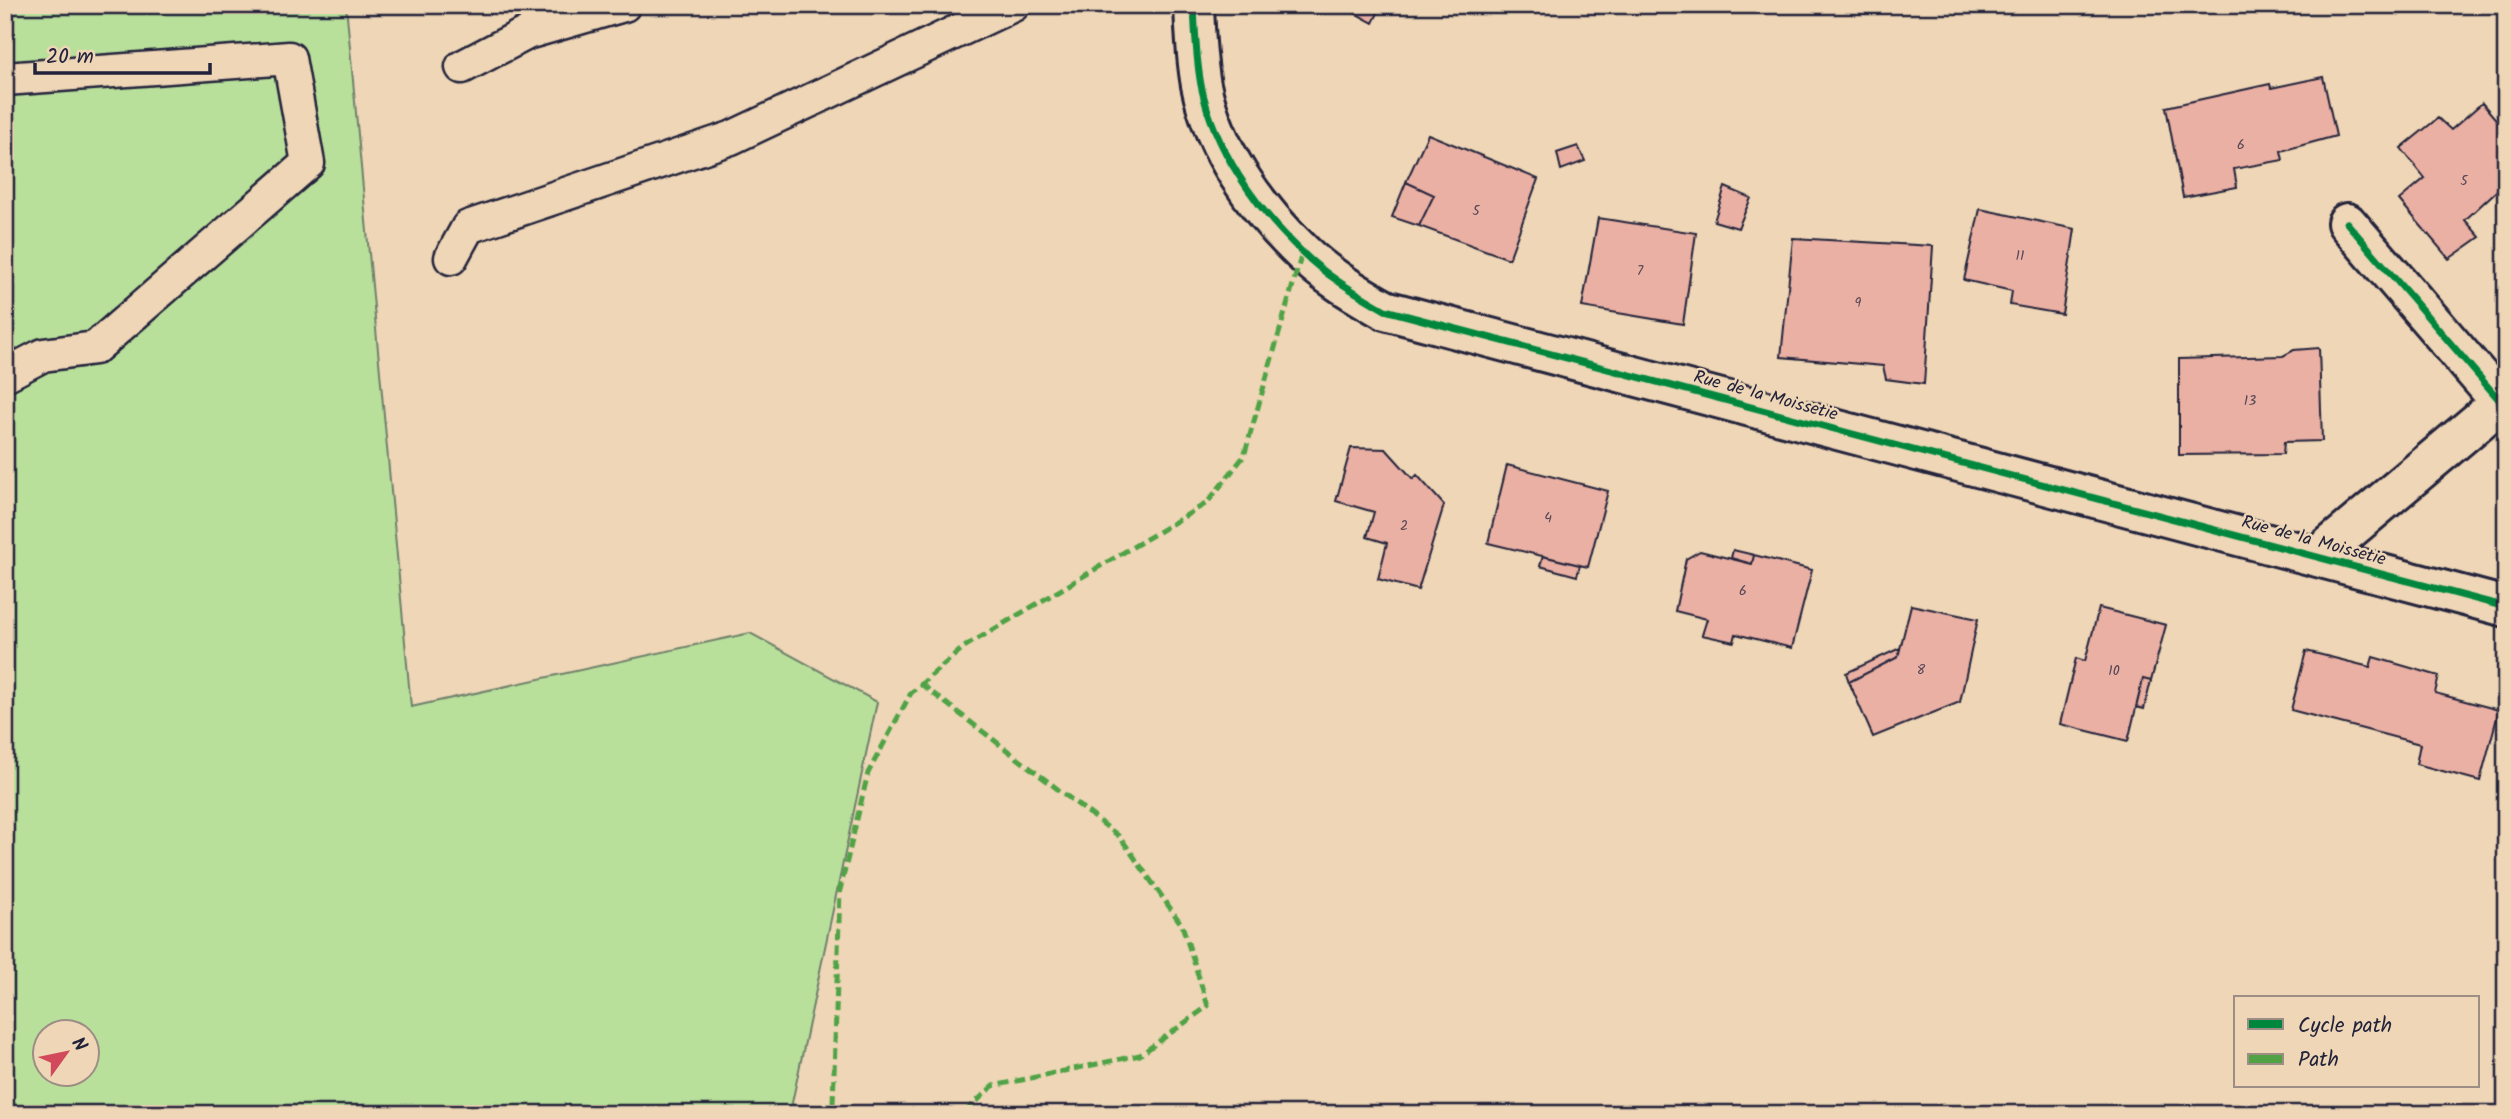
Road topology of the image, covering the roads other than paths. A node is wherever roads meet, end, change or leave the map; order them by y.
1 (624, 5) edge
2 (1013, 5) edge
3 (1194, 5) edge
4 (462, 66) dead end
5 (5, 79) edge
6 (2347, 223) dead end
7 (451, 258) dead end
8 (5, 375) edge
9 (2504, 400) edge
10 (2317, 558) junction
11 (2506, 607) edge

1 - 4 lane
2 - 7 lane
3 - 10 street, Rue de la Moissetie
5 - 8 lane
6 - 9 street
9 - 10 street
10 - 11 street, Rue de la Moissetie

